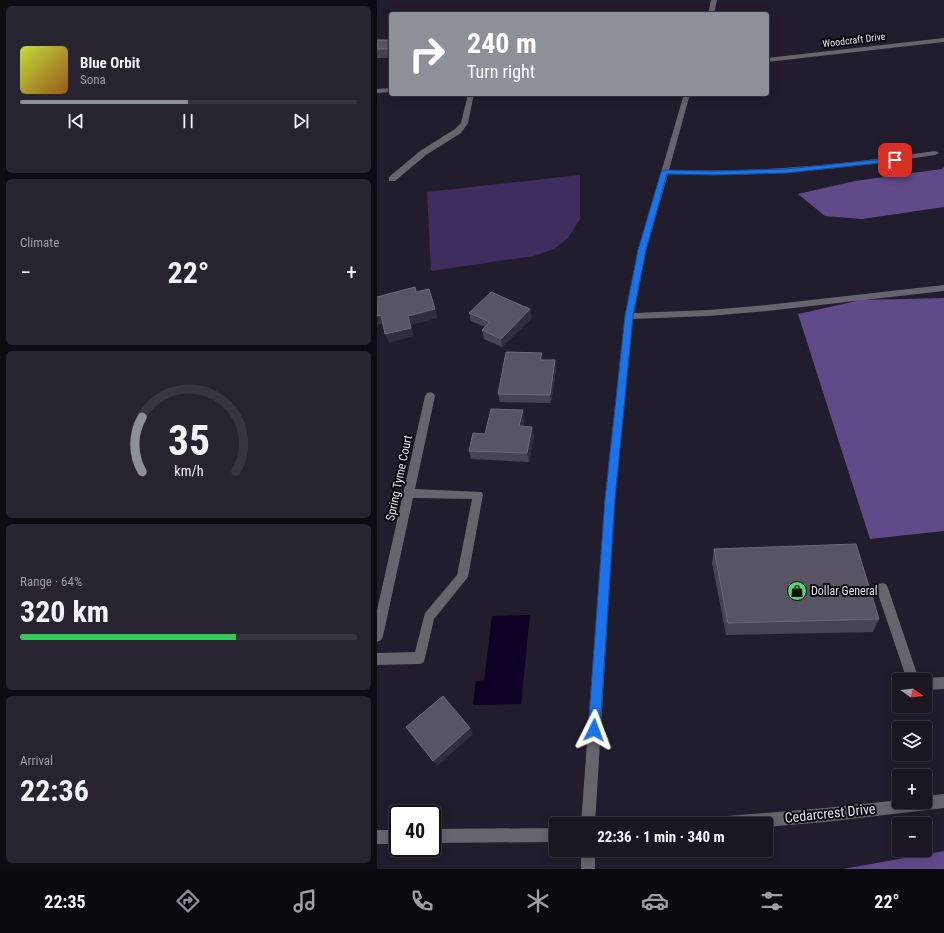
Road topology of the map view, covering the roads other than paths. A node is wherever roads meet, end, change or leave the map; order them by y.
1 (714, 0) edge
2 (711, 12) edge
3 (944, 40) edge
4 (769, 60) edge
5 (389, 90) edge
6 (377, 91) edge
7 (471, 96) edge
8 (686, 96) edge
9 (935, 153) dead end
10 (664, 172) junction
11 (392, 179) dead end
12 (944, 288) edge
13 (629, 316) junction
14 (430, 396) dead end
15 (409, 494) junction
16 (881, 588) dead end
17 (377, 636) edge
18 (377, 659) edge
19 (911, 673) edge
20 (944, 683) edge
21 (932, 684) edge
22 (944, 801) edge
23 (589, 817) edge
24 (773, 819) edge
25 (549, 835) edge
26 (389, 836) edge
27 (441, 836) edge
28 (377, 837) edge
29 (588, 857) edge
30 (588, 869) edge

1 - 2 street
3 - 4 street, Woodcraft Drive
5 - 6 street
7 - 11 street
8 - 10 street
9 - 10 street
10 - 13 street
12 - 13 street
13 - 23 street
14 - 15 street, Spring Tyme Court
15 - 17 street, Spring Tyme Court
15 - 18 street
16 - 19 street
20 - 21 street
22 - 24 street, Cedarcrest Drive
25 - 27 street
26 - 28 street
29 - 30 street

